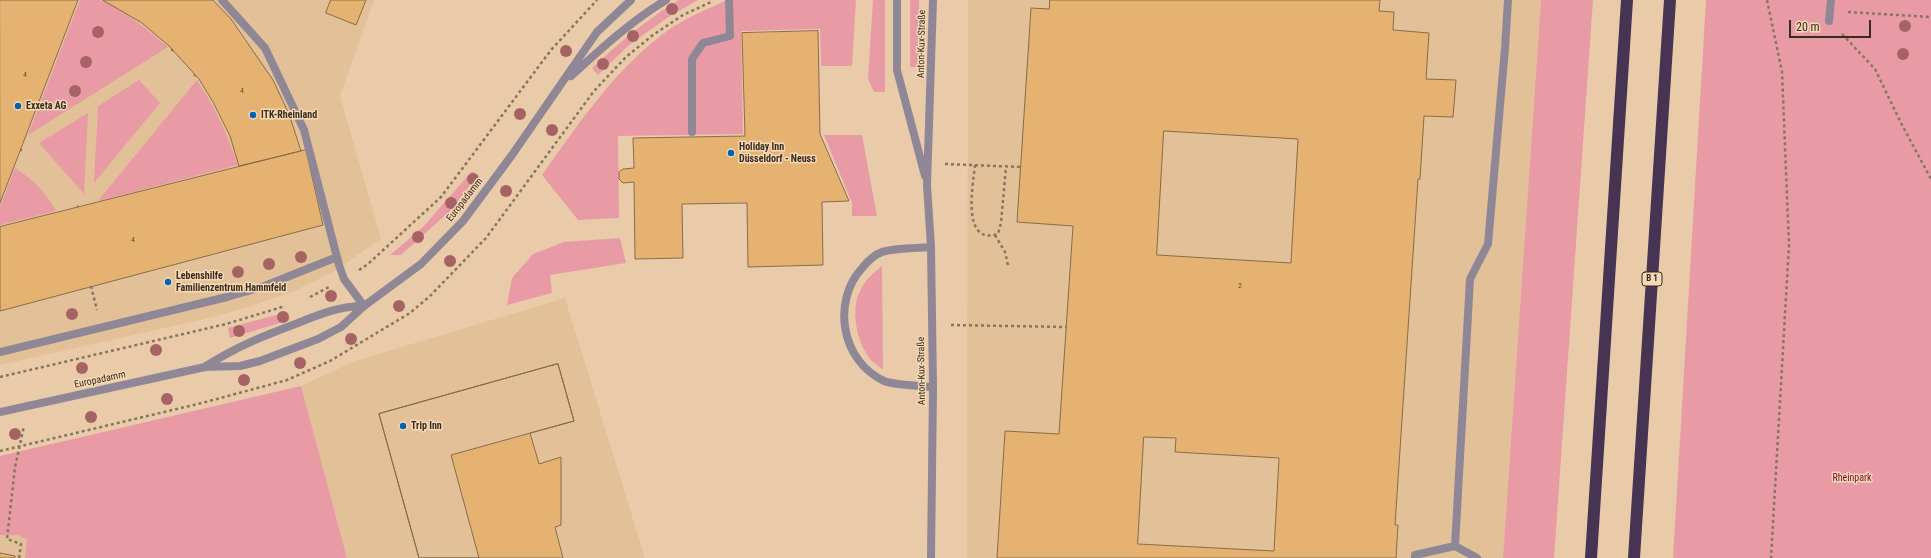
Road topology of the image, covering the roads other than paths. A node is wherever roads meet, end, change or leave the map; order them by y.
1 (222, 0) edge
2 (631, 0) edge
3 (666, 0) edge
4 (729, 0) edge
5 (896, 0) edge
6 (933, 0) edge
7 (1508, 0) edge
8 (1627, 0) edge
9 (1670, 0) edge
10 (1831, 0) edge
11 (1829, 21) road end
12 (560, 86) junction
13 (692, 132) dead end
14 (927, 185) junction
15 (930, 247) junction
16 (337, 257) junction
17 (364, 306) junction
18 (0, 352) edge
19 (205, 367) junction
20 (933, 387) junction
21 (0, 412) edge
22 (1456, 546) junction
23 (931, 558) edge
24 (1415, 558) edge
25 (1477, 558) edge
26 (1591, 558) edge
27 (1634, 558) edge

1 - 16 street
2 - 12 street, Europadamm
3 - 12 street, Europadamm
4 - 13 street
5 - 14 street, Anton-Kux-Straße
6 - 14 street, Anton-Kux-Straße
7 - 22 street
8 - 26 highway
9 - 27 highway, B 1
10 - 11 street
12 - 17 street, Europadamm
14 - 15 street, Anton-Kux-Straße
15 - 20 street, Anton-Kux-Straße
15 - 20 street
16 - 17 street
16 - 18 street
17 - 19 street, Europadamm
17 - 19 street, Europadamm
19 - 21 street, Europadamm
20 - 23 street, Anton-Kux-Straße
22 - 24 street
22 - 25 street

